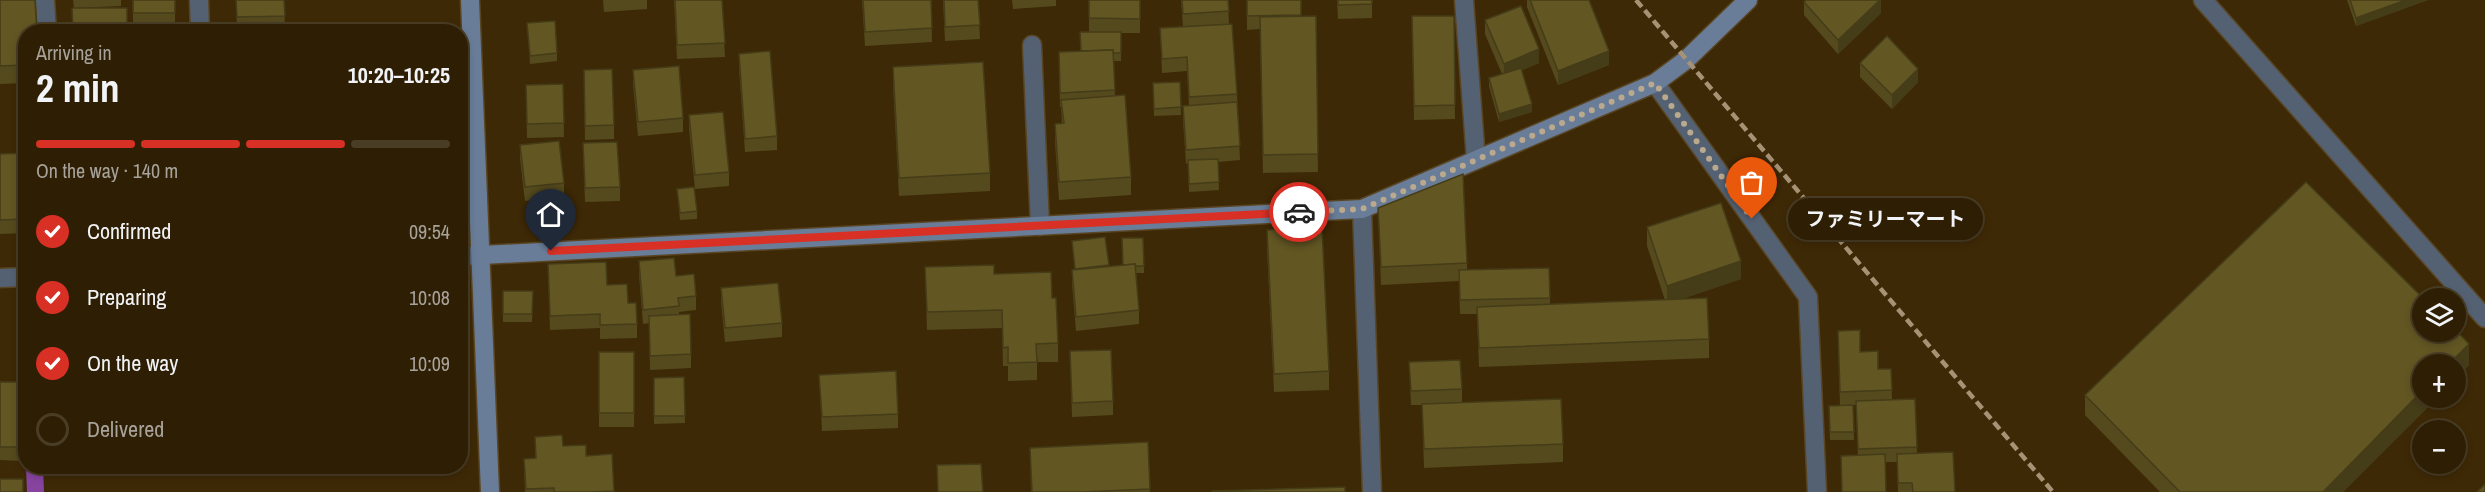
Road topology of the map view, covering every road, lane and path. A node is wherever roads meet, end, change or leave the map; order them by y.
1 (45, 0) edge
2 (199, 0) edge
3 (470, 0) edge
4 (1464, 0) edge
5 (1748, 0) edge
6 (2203, 0) edge
7 (46, 24) edge
8 (200, 24) edge
9 (1032, 45) dead end
10 (1655, 83) junction
11 (1476, 160) junction
12 (1362, 209) junction
13 (1040, 226) junction
14 (482, 255) junction
15 (468, 256) edge
16 (18, 277) edge
17 (0, 278) edge
18 (2485, 318) edge
19 (490, 492) edge
20 (1372, 492) edge
21 (1816, 492) edge

1 - 7 street
2 - 8 street
3 - 14 street
4 - 11 street
5 - 10 street
6 - 18 street
9 - 13 street
10 - 11 street
10 - 21 street
11 - 12 street
12 - 13 street
12 - 20 street
13 - 14 street
14 - 15 street
14 - 19 street
16 - 17 street

